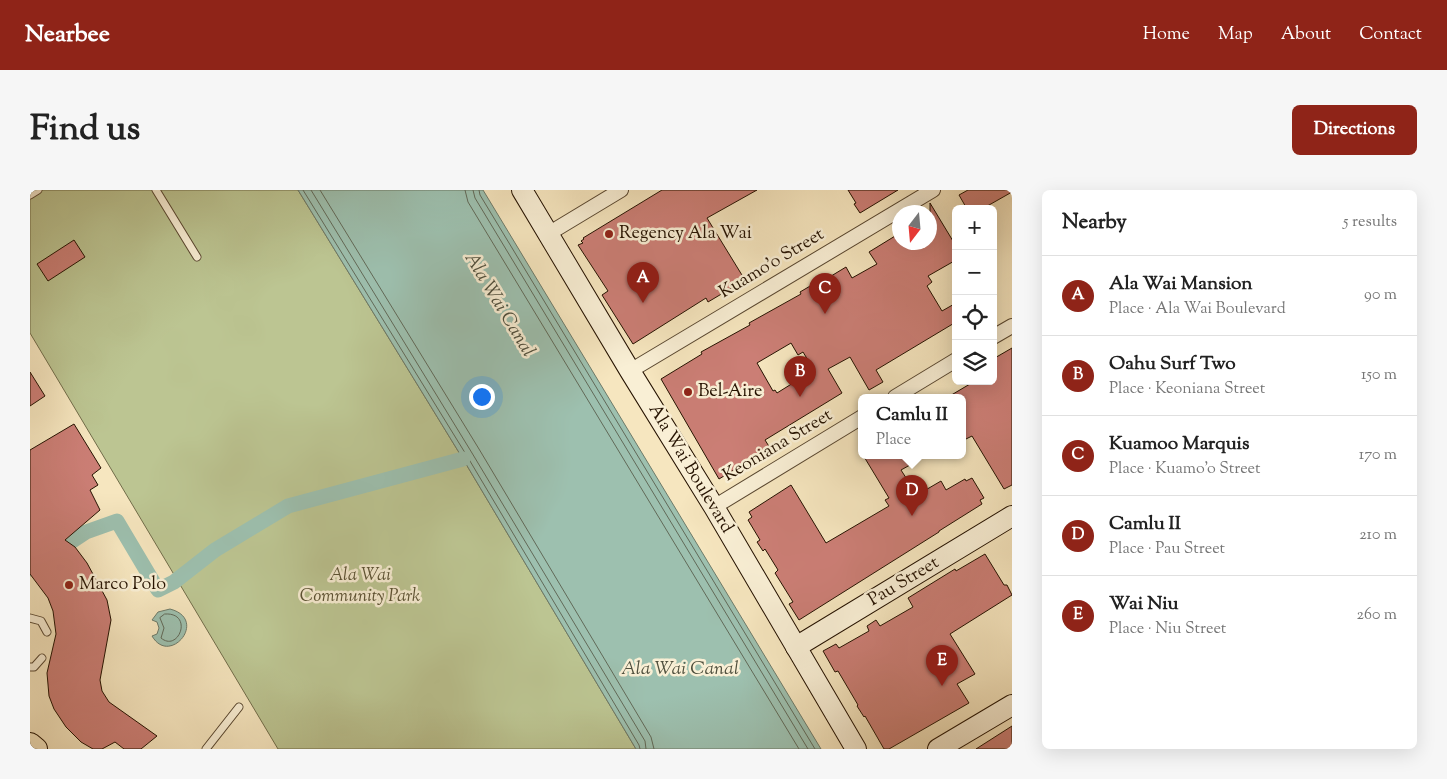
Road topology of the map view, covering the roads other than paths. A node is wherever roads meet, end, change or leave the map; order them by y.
1 (38, 190) edge
2 (156, 190) edge
3 (522, 190) edge
4 (622, 190) edge
5 (933, 190) edge
6 (30, 195) edge
7 (548, 234) junction
8 (197, 257) dead end
9 (1012, 326) edge
10 (997, 335) edge
11 (952, 362) edge
12 (630, 371) junction
13 (900, 394) edge
14 (858, 419) edge
15 (714, 507) junction
16 (1012, 516) edge
17 (30, 618) edge
18 (47, 632) dead end
19 (796, 647) junction
20 (42, 658) dead end
21 (30, 667) edge
22 (1012, 705) edge
23 (238, 707) dead end
24 (30, 744) edge
25 (36, 749) edge
26 (206, 749) edge
27 (856, 749) edge
28 (938, 749) edge

1 - 6 lane
2 - 8 lane
3 - 7 main road, Ala Wai Boulevard
4 - 7 street
5 - 12 street, Kuamo'o Street
7 - 12 main road, Ala Wai Boulevard
9 - 10 street
11 - 13 street
12 - 15 main road, Ala Wai Boulevard
14 - 15 street, Keoniana Street
15 - 19 main road, Ala Wai Boulevard
16 - 19 main road, Pau Street
17 - 18 lane
19 - 27 main road, Ala Wai Boulevard
20 - 21 lane
22 - 28 main road
23 - 26 lane
24 - 25 main road

